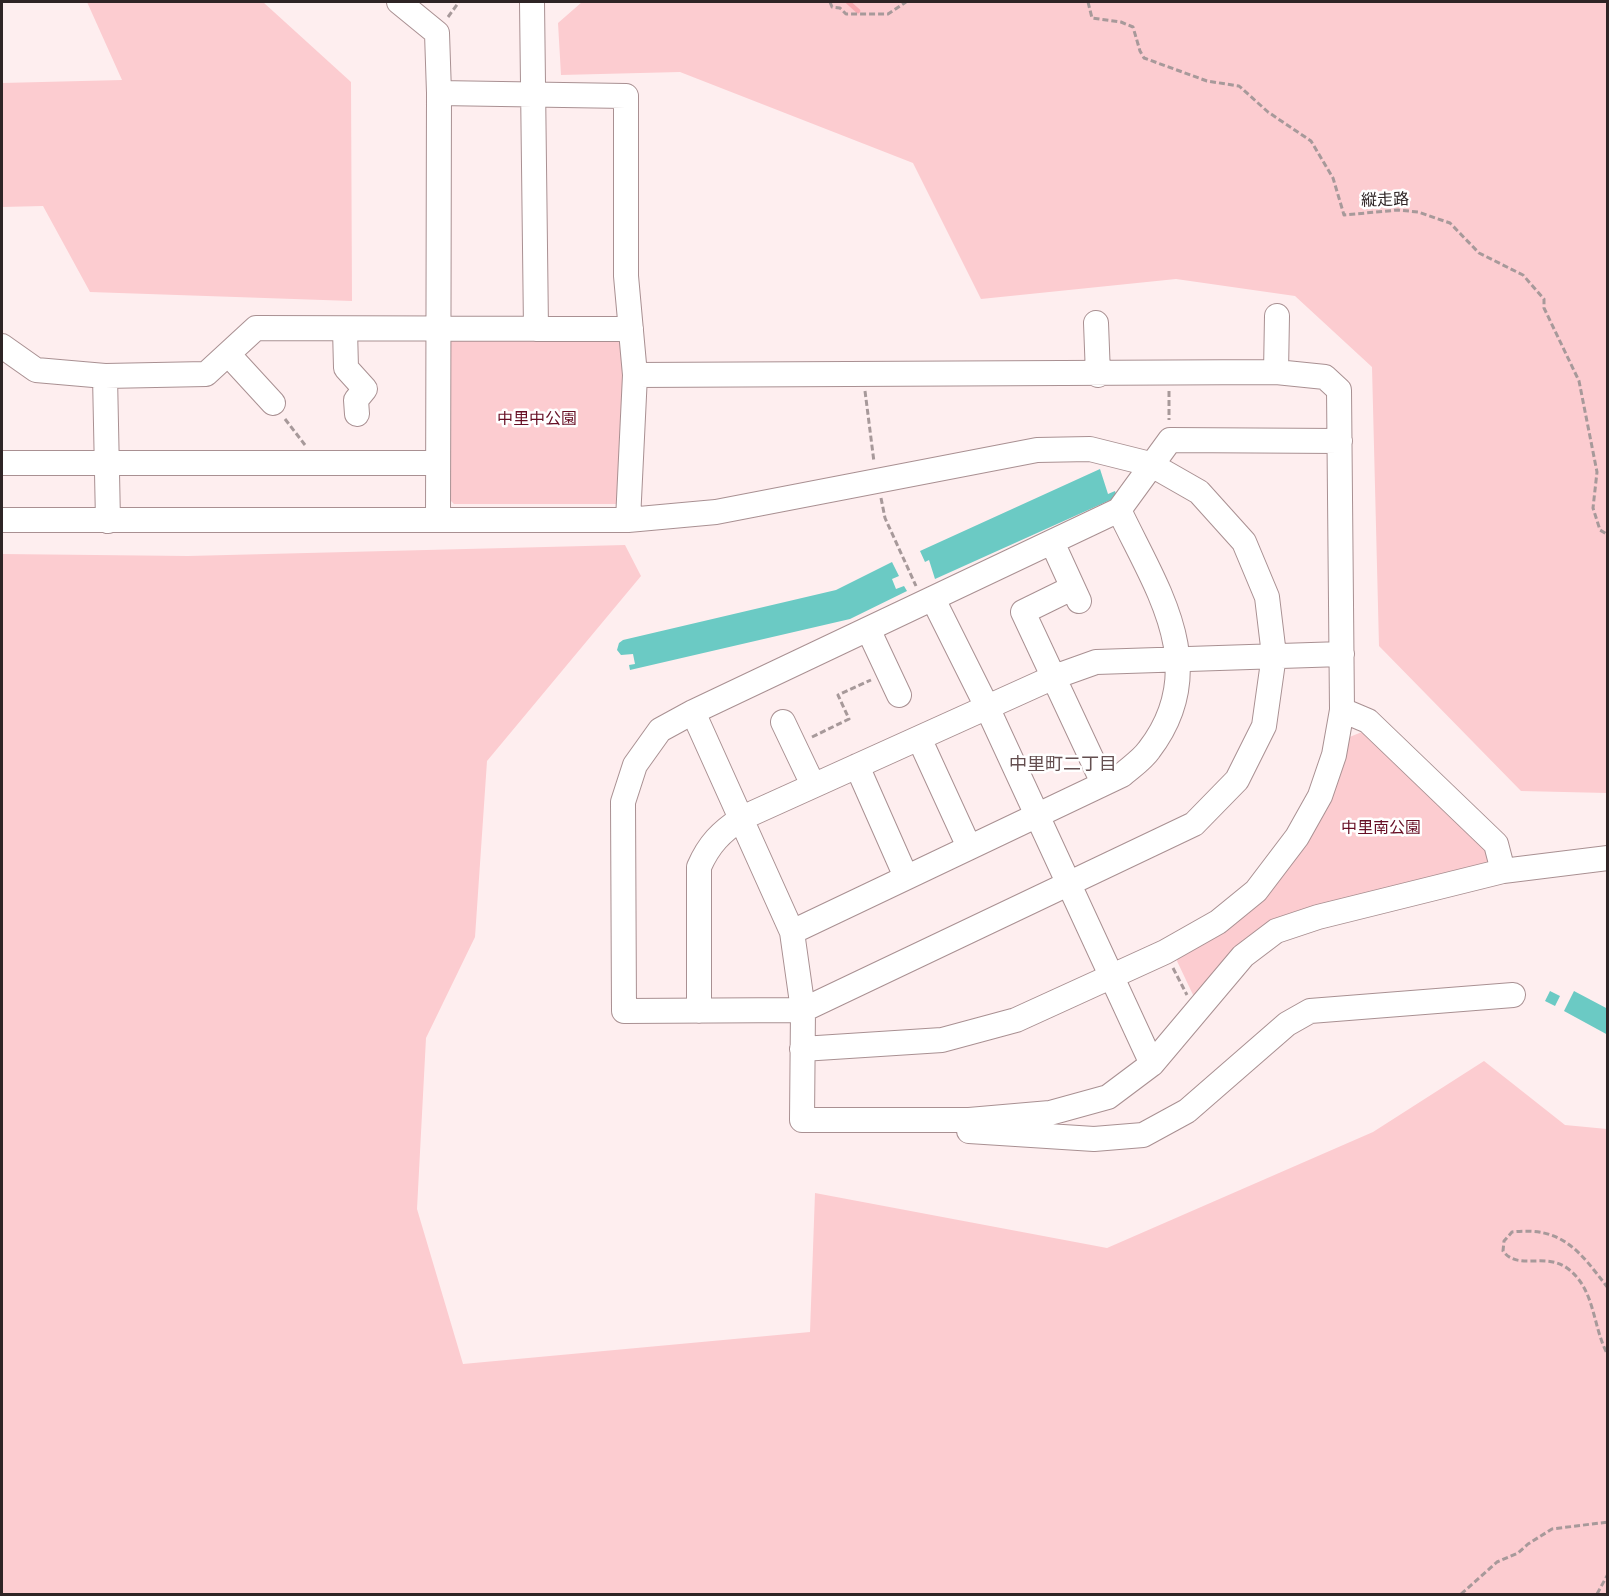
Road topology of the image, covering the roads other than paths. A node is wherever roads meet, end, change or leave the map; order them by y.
1 (399, 2) edge
2 (532, 2) edge
3 (439, 93) junction
4 (533, 94) junction
5 (1277, 316) dead end
6 (1096, 323) dead end
7 (345, 329) junction
8 (439, 329) junction
9 (536, 329) junction
10 (631, 329) junction
11 (2, 346) edge
12 (228, 354) junction
13 (1276, 372) junction
14 (635, 375) junction
15 (1098, 375) junction
16 (105, 376) junction
17 (273, 403) road end
18 (357, 414) dead end
19 (1340, 441) junction
20 (107, 462) junction
21 (2, 463) edge
22 (438, 463) junction
23 (1150, 464) junction
24 (1119, 510) junction
25 (438, 519) junction
26 (2, 520) edge
27 (628, 520) junction
28 (108, 521) junction
29 (1052, 542) junction
30 (933, 599) junction
31 (868, 629) junction
32 (1342, 654) junction
33 (1274, 655) junction
34 (1180, 659) junction
35 (1054, 677) junction
36 (899, 695) dead end
37 (987, 707) junction
38 (1342, 710) junction
39 (693, 712) junction
40 (783, 722) dead end
41 (919, 738) junction
42 (857, 766) junction
43 (1103, 783) junction
44 (813, 786) junction
45 (1037, 815) junction
46 (742, 818) junction
47 (969, 847) junction
48 (1608, 858) edge
49 (1503, 871) junction
50 (906, 877) junction
51 (1070, 884) junction
52 (792, 932) junction
53 (1112, 977) junction
54 (1513, 995) dead end
55 (803, 1010) junction
56 (699, 1011) junction
57 (802, 1048) junction
58 (1152, 1064) junction
59 (969, 1120) junction

1 - 3 street
2 - 4 street
3 - 4 street
3 - 8 street
4 - 9 street
4 - 10 street
5 - 13 street
6 - 15 street
7 - 8 street
7 - 12 street
7 - 18 street
8 - 9 street
8 - 22 street
9 - 10 street
10 - 14 street
11 - 16 street
12 - 16 street
12 - 17 street
13 - 15 street
13 - 19 street
14 - 15 street
14 - 27 street
16 - 20 street
19 - 23 street
19 - 32 street
20 - 21 street
20 - 22 street
20 - 28 street
22 - 25 street
23 - 24 street
23 - 27 street
23 - 33 street
24 - 29 street
24 - 34 street
25 - 27 street
25 - 28 street
26 - 28 street
29 - 30 street
29 - 35 street
30 - 31 street
30 - 37 street
31 - 36 street
31 - 39 street
32 - 33 street
32 - 38 street
33 - 34 street
33 - 51 street
34 - 35 street
34 - 43 street
35 - 37 street
35 - 43 street
37 - 41 street
37 - 45 street
38 - 49 street
38 - 53 street
39 - 46 street
39 - 56 street
40 - 44 street
41 - 42 street
41 - 47 street
42 - 44 street
42 - 50 street
43 - 45 street
44 - 46 street
45 - 47 street
45 - 51 street
46 - 52 street
46 - 56 street
47 - 50 street
48 - 49 street
49 - 58 street
50 - 52 street
51 - 53 street
51 - 55 street
52 - 55 street
53 - 57 street
53 - 58 street
54 - 59 street
55 - 56 street
55 - 57 street
57 - 59 street
58 - 59 street

